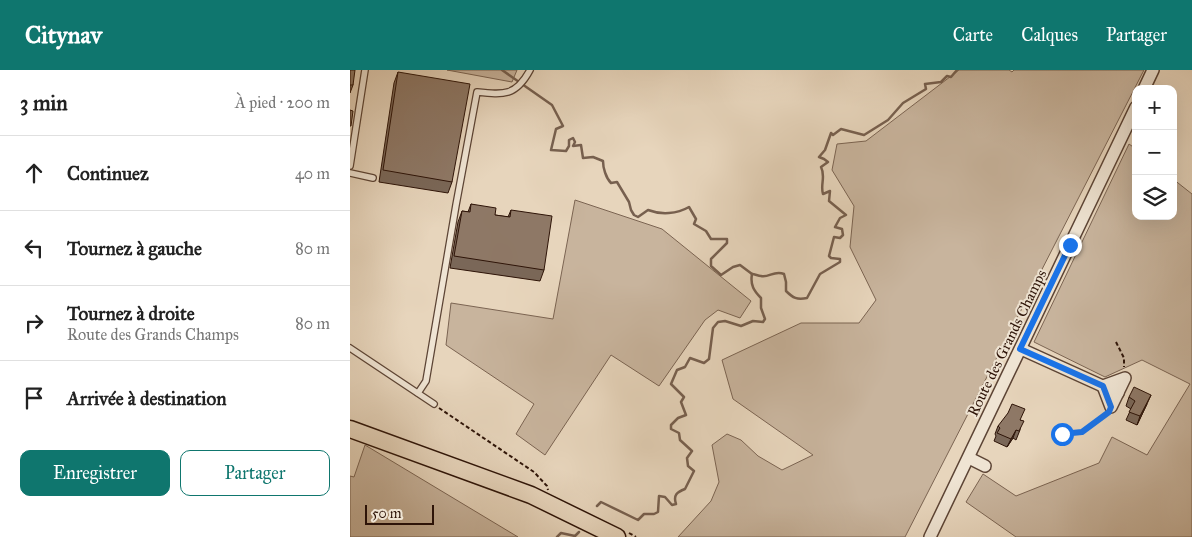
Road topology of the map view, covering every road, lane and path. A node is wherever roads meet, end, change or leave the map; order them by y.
1 (365, 70) edge
2 (530, 70) edge
3 (1153, 70) edge
4 (1146, 85) edge
5 (1132, 115) edge
6 (350, 166) edge
7 (350, 173) edge
8 (373, 178) dead end
9 (1116, 342) dead end
10 (350, 348) edge
11 (1020, 349) junction
12 (1125, 378) junction
13 (1103, 386) junction
14 (418, 393) junction
15 (1118, 393) junction
16 (434, 404) joint
17 (1111, 407) junction
18 (353, 430) edge
19 (1062, 434) dead end
20 (968, 458) junction
21 (985, 466) dead end
22 (550, 494) dead end
23 (617, 537) edge
24 (930, 537) edge

1 - 6 lane
2 - 14 lane
3 - 4 street
5 - 11 street, Route des Grands Champs
7 - 8 lane
9 - 12 path
10 - 14 lane
11 - 13 street
11 - 20 street, Route des Grands Champs
12 - 13 street
12 - 15 street
13 - 15 street
13 - 17 street
14 - 16 lane
15 - 17 street
16 - 22 path
17 - 19 path
18 - 23 main road
20 - 21 street
20 - 24 street, Route des Grands Champs

